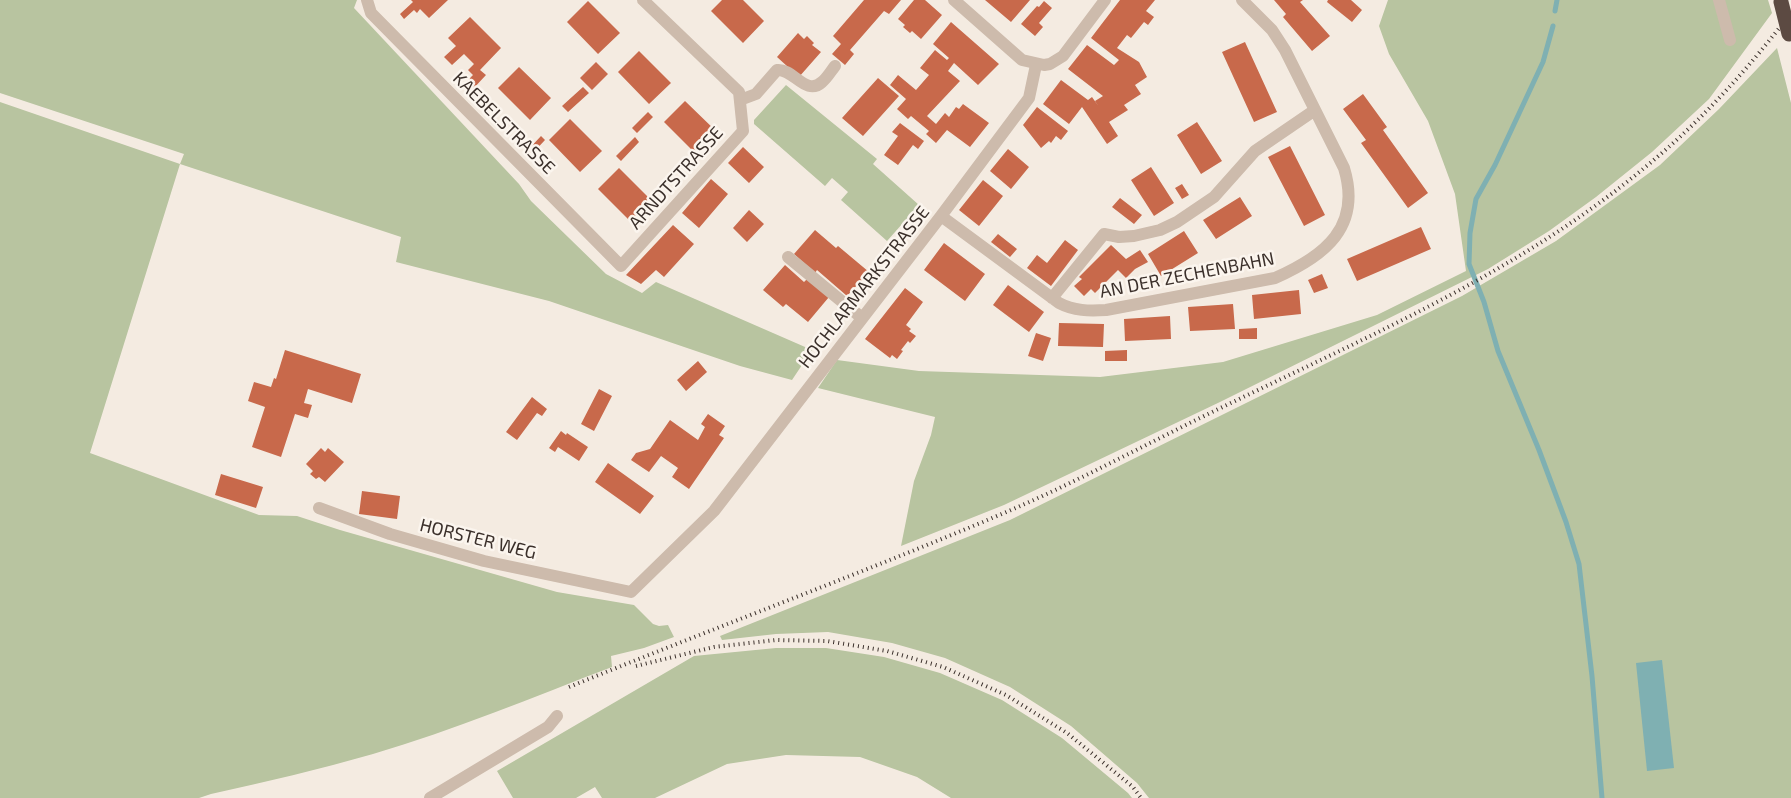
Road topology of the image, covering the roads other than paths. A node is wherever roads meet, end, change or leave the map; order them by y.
1 (643, 0) edge
2 (954, 0) edge
3 (1105, 0) edge
4 (1242, 0) edge
5 (1719, 0) edge
6 (366, 1) edge
7 (1781, 2) dead end
8 (1789, 34) dead end
9 (1730, 40) dead end
10 (1036, 65) junction
11 (834, 66) dead end
12 (740, 100) junction
13 (1315, 110) junction
14 (941, 216) junction
15 (788, 257) dead end
16 (621, 266) joint
17 (1052, 298) junction
18 (862, 318) junction
19 (319, 508) dead end
20 (631, 592) joint
21 (558, 716) dead end
22 (430, 798) edge

1 - 12 street, ARNDTSTRASSE
2 - 10 street
3 - 10 street
4 - 13 street, AN DER ZECHENBAHN
5 - 9 street
6 - 16 street, KAEBELSTRASSE
7 - 8 highway, bridge
10 - 14 street, HOCHLARMARKSTRASSE
11 - 12 street
12 - 16 street, ARNDTSTRASSE
13 - 17 street
13 - 17 street, AN DER ZECHENBAHN
14 - 17 street, AN DER ZECHENBAHN
14 - 18 street, HOCHLARMARKSTRASSE
15 - 18 street
18 - 20 street, HOCHLARMARKSTRASSE
19 - 20 street, HORSTER WEG
21 - 22 street

